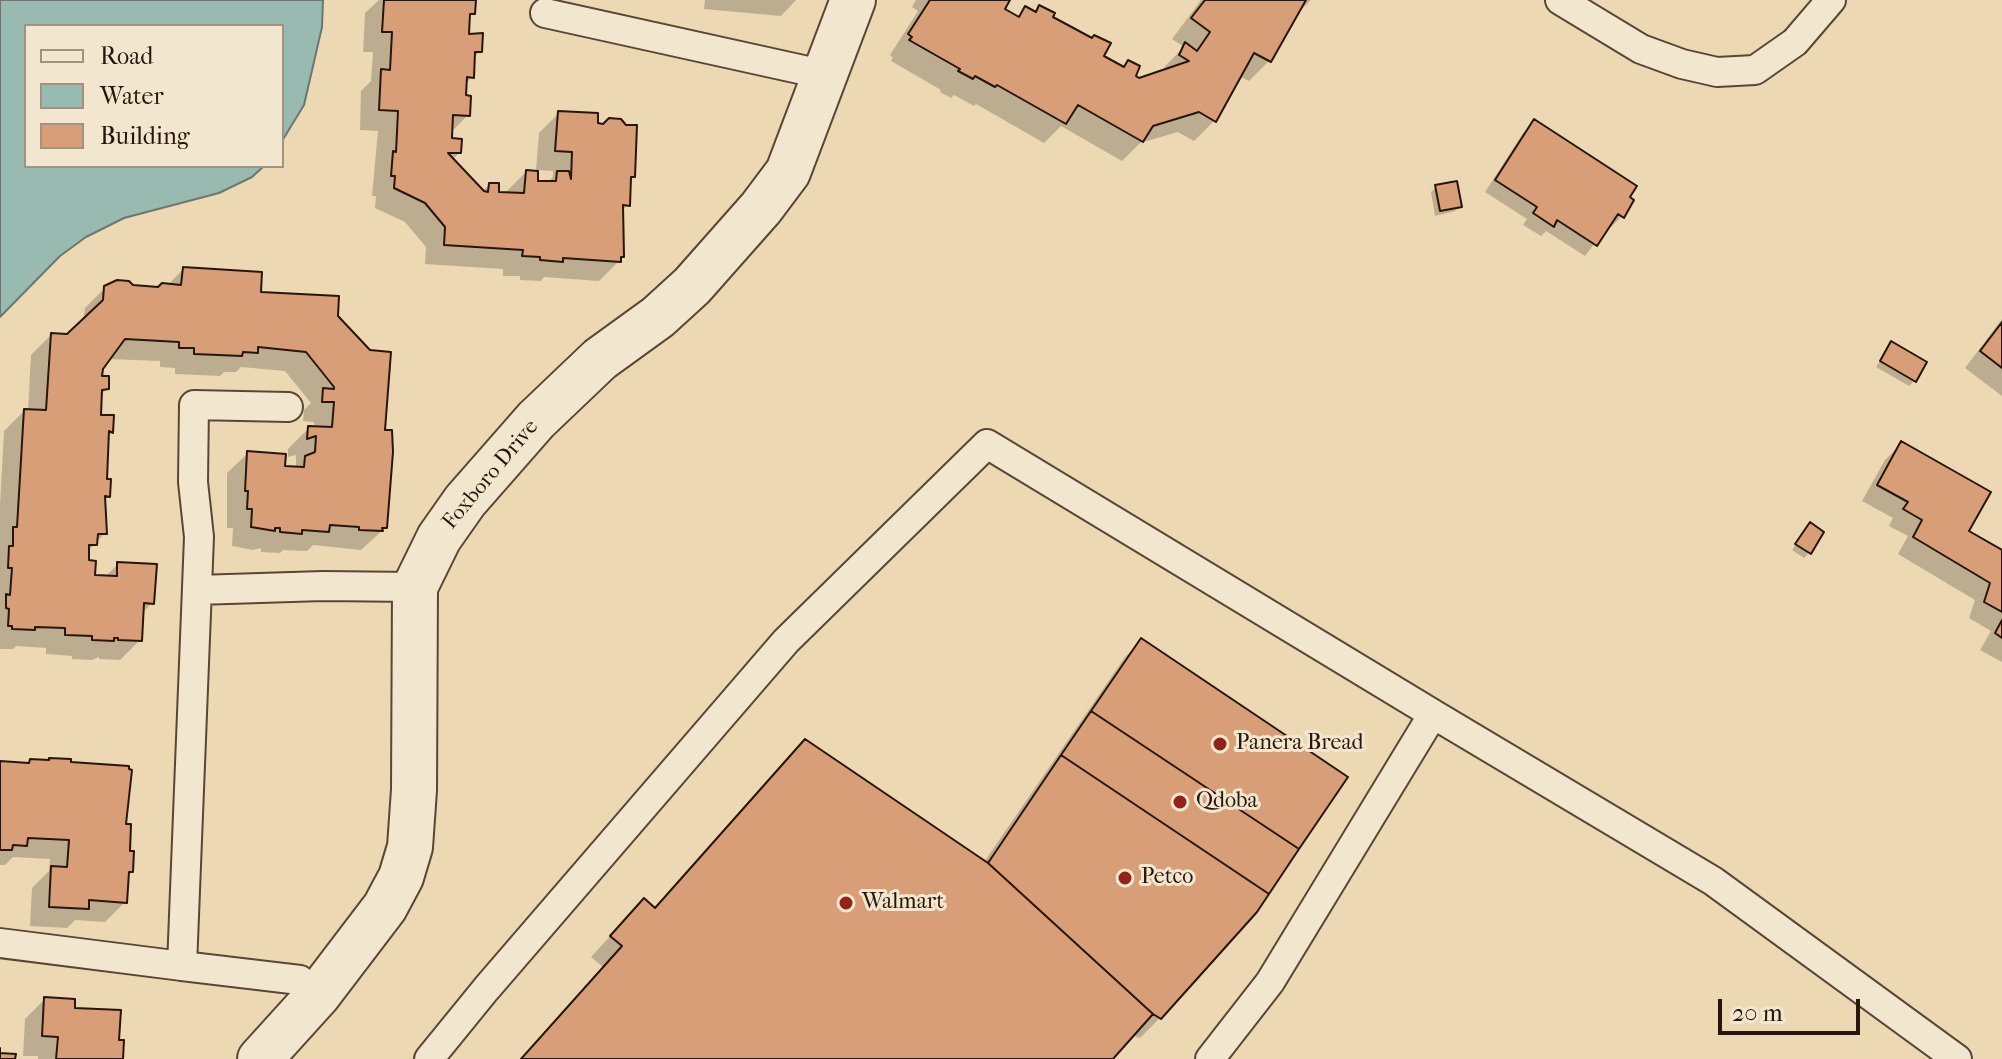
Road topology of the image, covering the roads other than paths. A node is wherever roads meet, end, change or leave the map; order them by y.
1 (853, 0) edge
2 (1560, 0) edge
3 (1831, 0) edge
4 (545, 13) dead end
5 (826, 75) junction
6 (288, 407) dead end
7 (415, 587) junction
8 (197, 590) junction
9 (1433, 714) junction
10 (0, 943) edge
11 (182, 966) junction
12 (318, 995) junction
13 (260, 1059) edge
14 (429, 1059) edge
15 (1210, 1059) edge
16 (1957, 1059) edge

1 - 5 street, Foxboro Drive
2 - 3 lane
4 - 5 lane
5 - 7 street, Foxboro Drive
6 - 8 lane
7 - 8 lane
7 - 12 street, Foxboro Drive
8 - 11 lane
9 - 14 lane
9 - 15 lane
9 - 16 lane
10 - 11 lane
11 - 12 lane
12 - 13 street, Foxboro Drive

